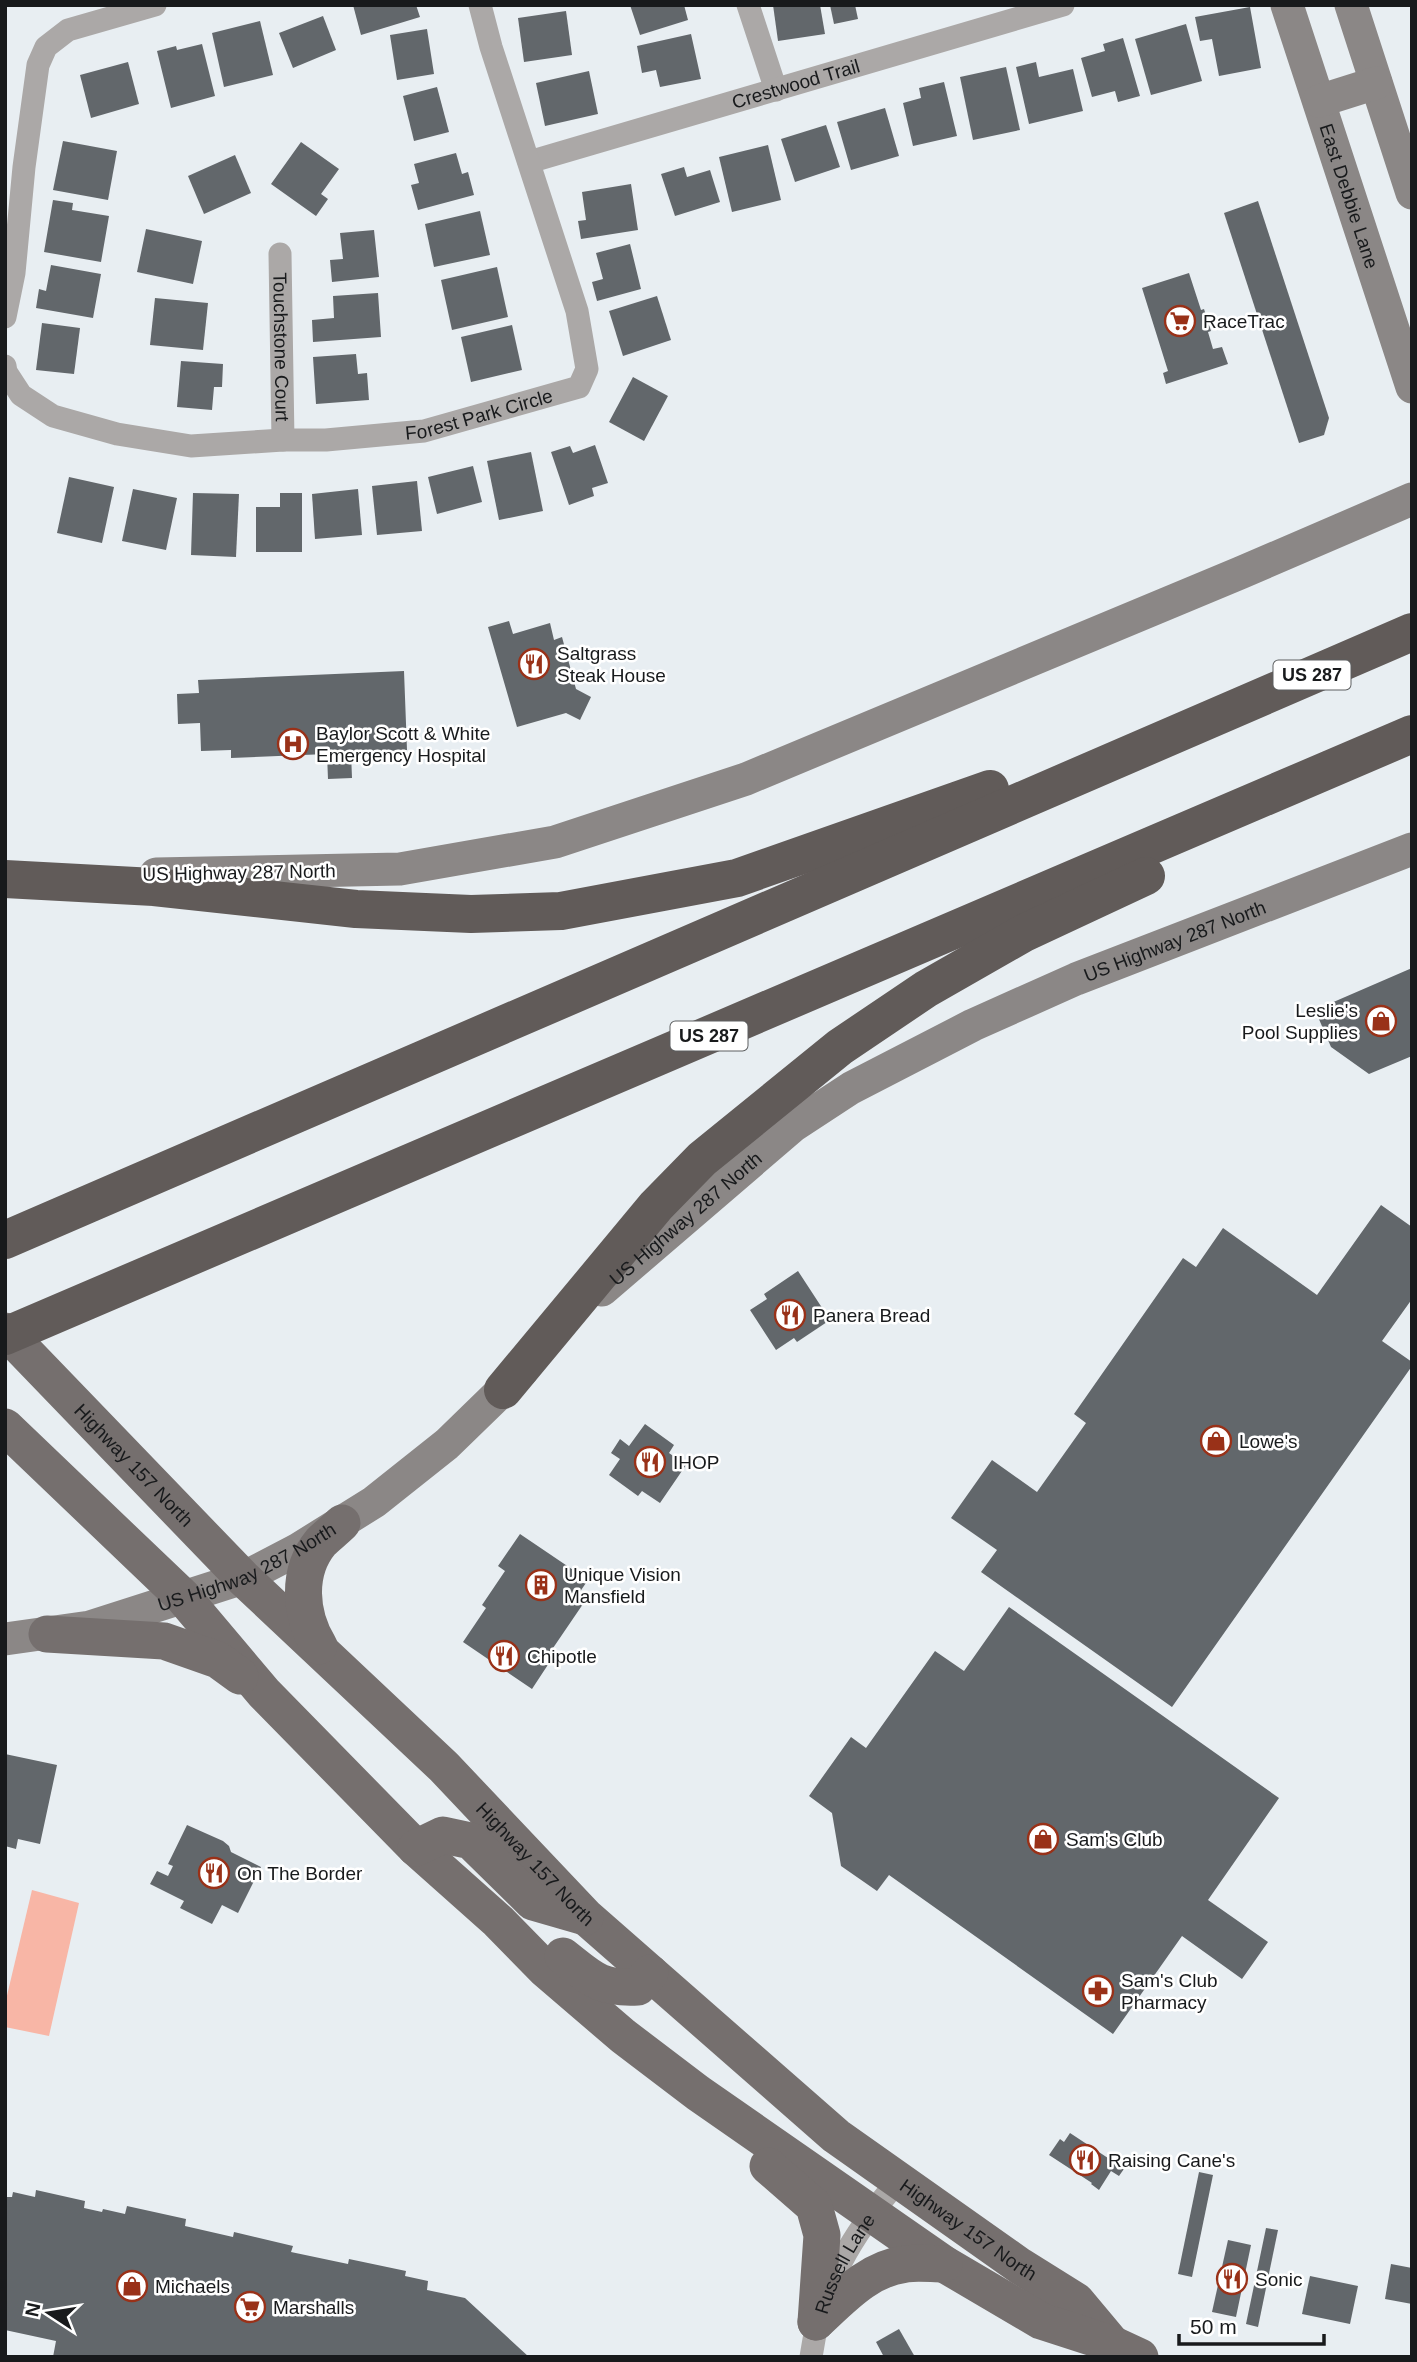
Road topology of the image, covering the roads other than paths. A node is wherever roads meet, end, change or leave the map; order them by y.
1 (155, 5) edge
2 (480, 5) edge
3 (748, 5) edge
4 (1063, 5) edge
5 (1287, 5) edge
6 (1351, 5) edge
7 (1376, 83) junction
8 (776, 90) junction
9 (1319, 101) junction
10 (529, 162) junction
11 (1412, 193) edge
12 (280, 254) dead end
13 (5, 317) edge
14 (5, 366) edge
15 (1412, 387) edge
16 (284, 440) junction
17 (1412, 499) edge
18 (1412, 632) edge
19 (1212, 718) junction
20 (1398, 740) edge
21 (1412, 849) edge
22 (5, 878) edge
23 (5, 1240) edge
24 (5, 1333) edge
25 (503, 1390) junction
26 (13, 1435) edge
27 (342, 1523) junction
28 (243, 1578) junction
29 (183, 1597) junction
30 (47, 1634) junction
31 (5, 1639) edge
32 (325, 1656) junction
33 (264, 1693) junction
34 (416, 1848) junction
35 (586, 1917) junction
36 (498, 1921) junction
37 (649, 1973) junction
38 (698, 2094) junction
39 (898, 2181) junction
40 (871, 2212) junction
41 (944, 2264) junction
42 (814, 2339) edge
43 (1126, 2350) edge

1 - 13 street
2 - 10 street, Forest Park Circle
3 - 8 street
4 - 8 street, Crestwood Trail
5 - 9 main road, East Debbie Lane
6 - 7 main road
7 - 9 main road
7 - 11 main road
8 - 10 street, Crestwood Trail
9 - 15 main road, East Debbie Lane
10 - 16 street, Forest Park Circle
12 - 16 street, Touchstone Court
14 - 16 street, Forest Park Circle
17 - 22 main road, US Highway 287 North
18 - 19 highway, US 287
19 - 22 highway
19 - 23 highway, US 287
20 - 24 highway, US 287
20 - 25 highway
21 - 25 main road, US Highway 287 North
24 - 28 main road, Highway 157 North
25 - 27 main road, US Highway 287 North
26 - 29 main road, Highway 157 North
27 - 28 main road, US Highway 287 North
27 - 32 main road
28 - 29 main road, US Highway 287 North
28 - 32 main road, Highway 157 North
29 - 30 main road, US Highway 287 North
29 - 33 main road, Highway 157 North
30 - 31 main road, US Highway 287 North
30 - 33 main road
32 - 35 main road, Highway 157 North
33 - 34 main road, Highway 157 North
34 - 35 main road
34 - 36 main road, Highway 157 North
35 - 37 main road, Highway 157 North
36 - 37 main road
36 - 38 main road, Highway 157 North
37 - 39 main road, Highway 157 North
38 - 40 main road, Highway 157 North
38 - 42 main road
39 - 40 street, Russell Lane
39 - 43 main road, Highway 157 North
40 - 41 main road, Highway 157 North
40 - 42 street, Russell Lane
41 - 42 main road
41 - 43 main road, Highway 157 North

